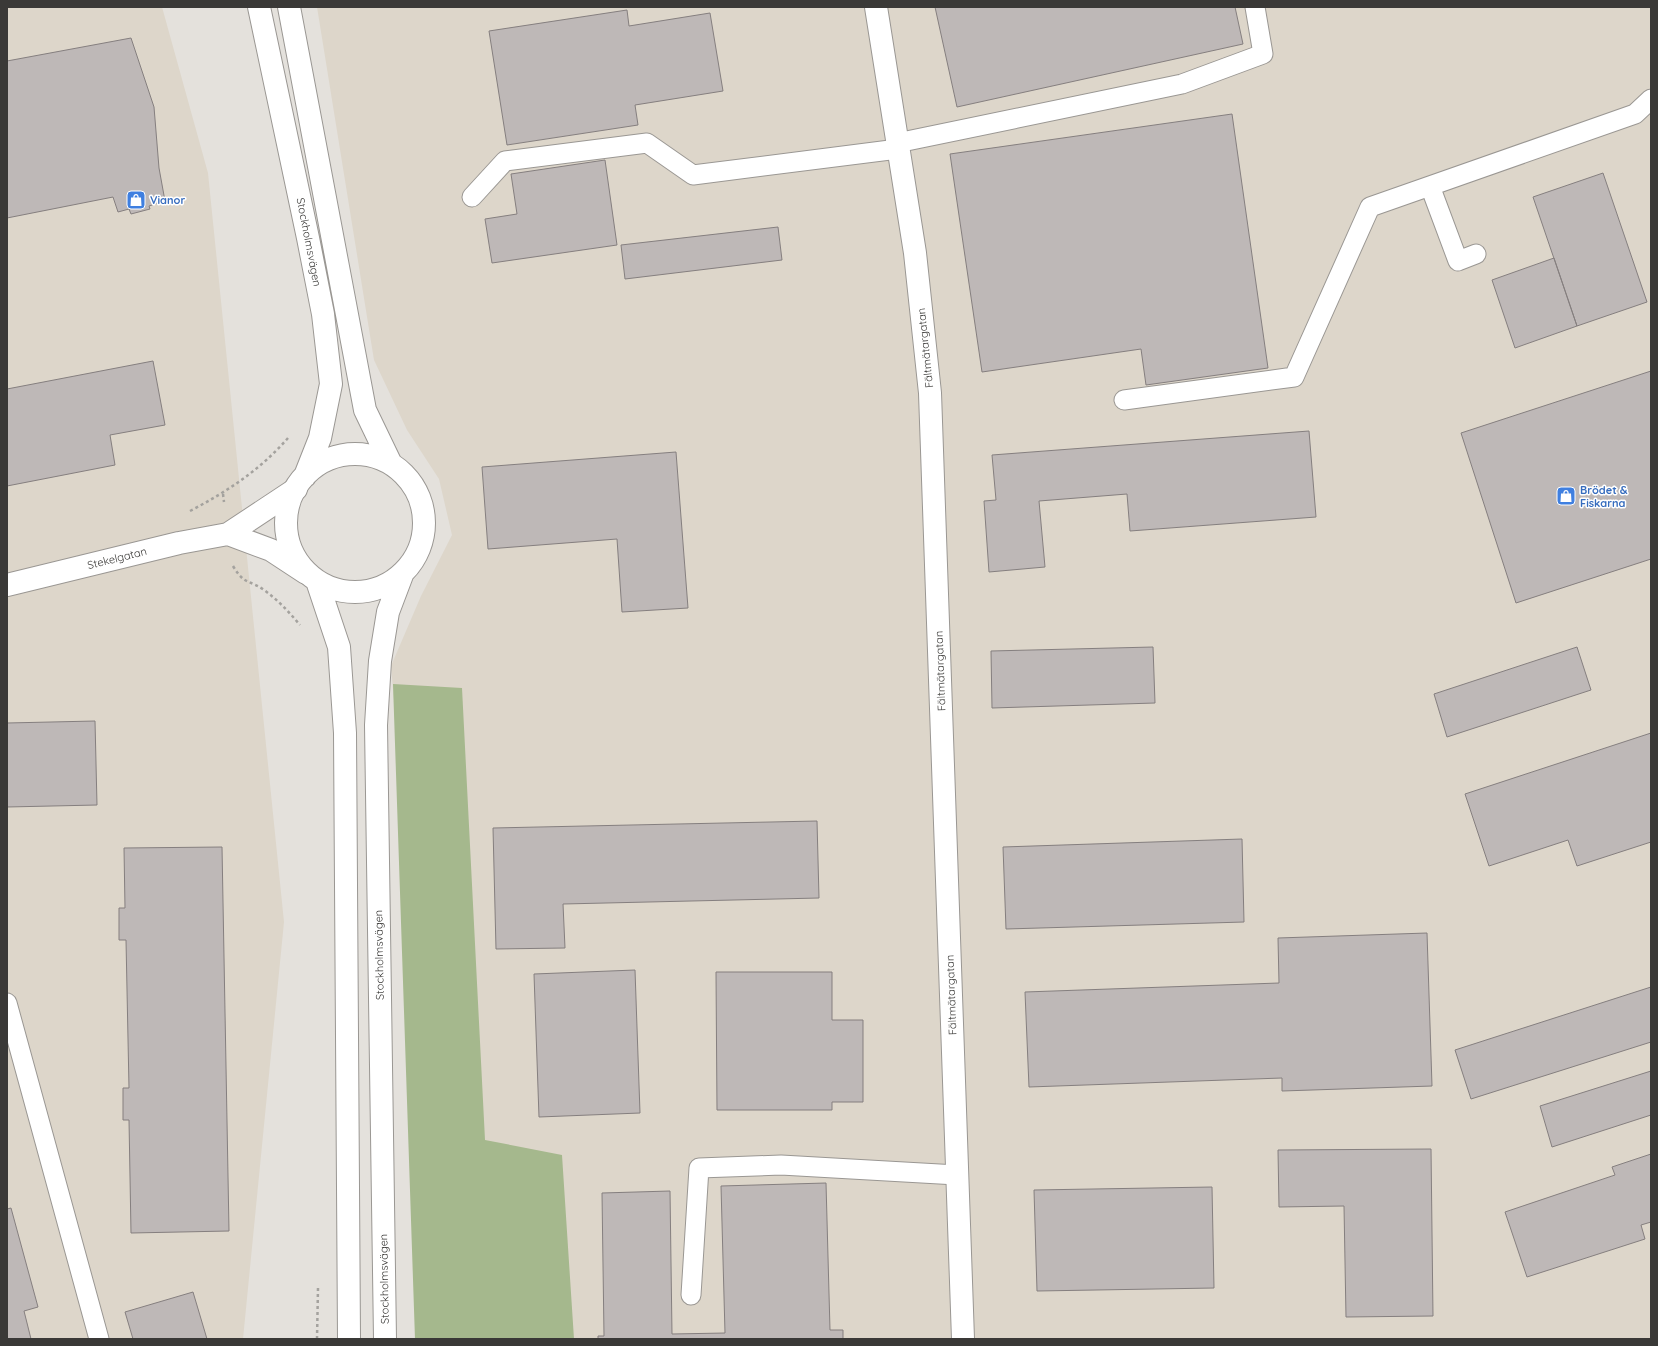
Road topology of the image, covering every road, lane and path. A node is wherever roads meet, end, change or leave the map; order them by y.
1 (259, 7) edge
2 (289, 7) edge
3 (876, 7) edge
4 (1255, 7) edge
5 (1651, 99) edge
6 (898, 146) junction
7 (1430, 186) junction
8 (472, 197) dead end
9 (1476, 254) dead end
10 (1124, 400) dead end
11 (289, 437) dead end
12 (391, 464) junction
13 (300, 482) junction
14 (228, 534) junction
15 (402, 575) junction
16 (311, 577) junction
17 (7, 585) edge
18 (305, 629) dead end
19 (7, 1004) edge
20 (957, 1175) junction
21 (691, 1295) dead end
22 (99, 1339) edge
23 (349, 1339) edge
24 (385, 1339) edge
25 (963, 1339) edge

1 - 13 main road, Stockholmsvägen
2 - 12 main road
3 - 6 main road, Fältmätargatan
4 - 6 lane
5 - 7 lane
6 - 8 lane
6 - 20 main road, Fältmätargatan
7 - 9 lane
7 - 10 lane
11 - 14 path
12 - 13 main road
12 - 15 main road
13 - 14 main road
13 - 16 main road
14 - 16 main road
14 - 17 main road, Stekelgatan
14 - 18 path
15 - 16 main road
15 - 24 main road, Stockholmsvägen
16 - 23 main road
19 - 22 lane
20 - 21 lane
20 - 25 main road, Fältmätargatan

